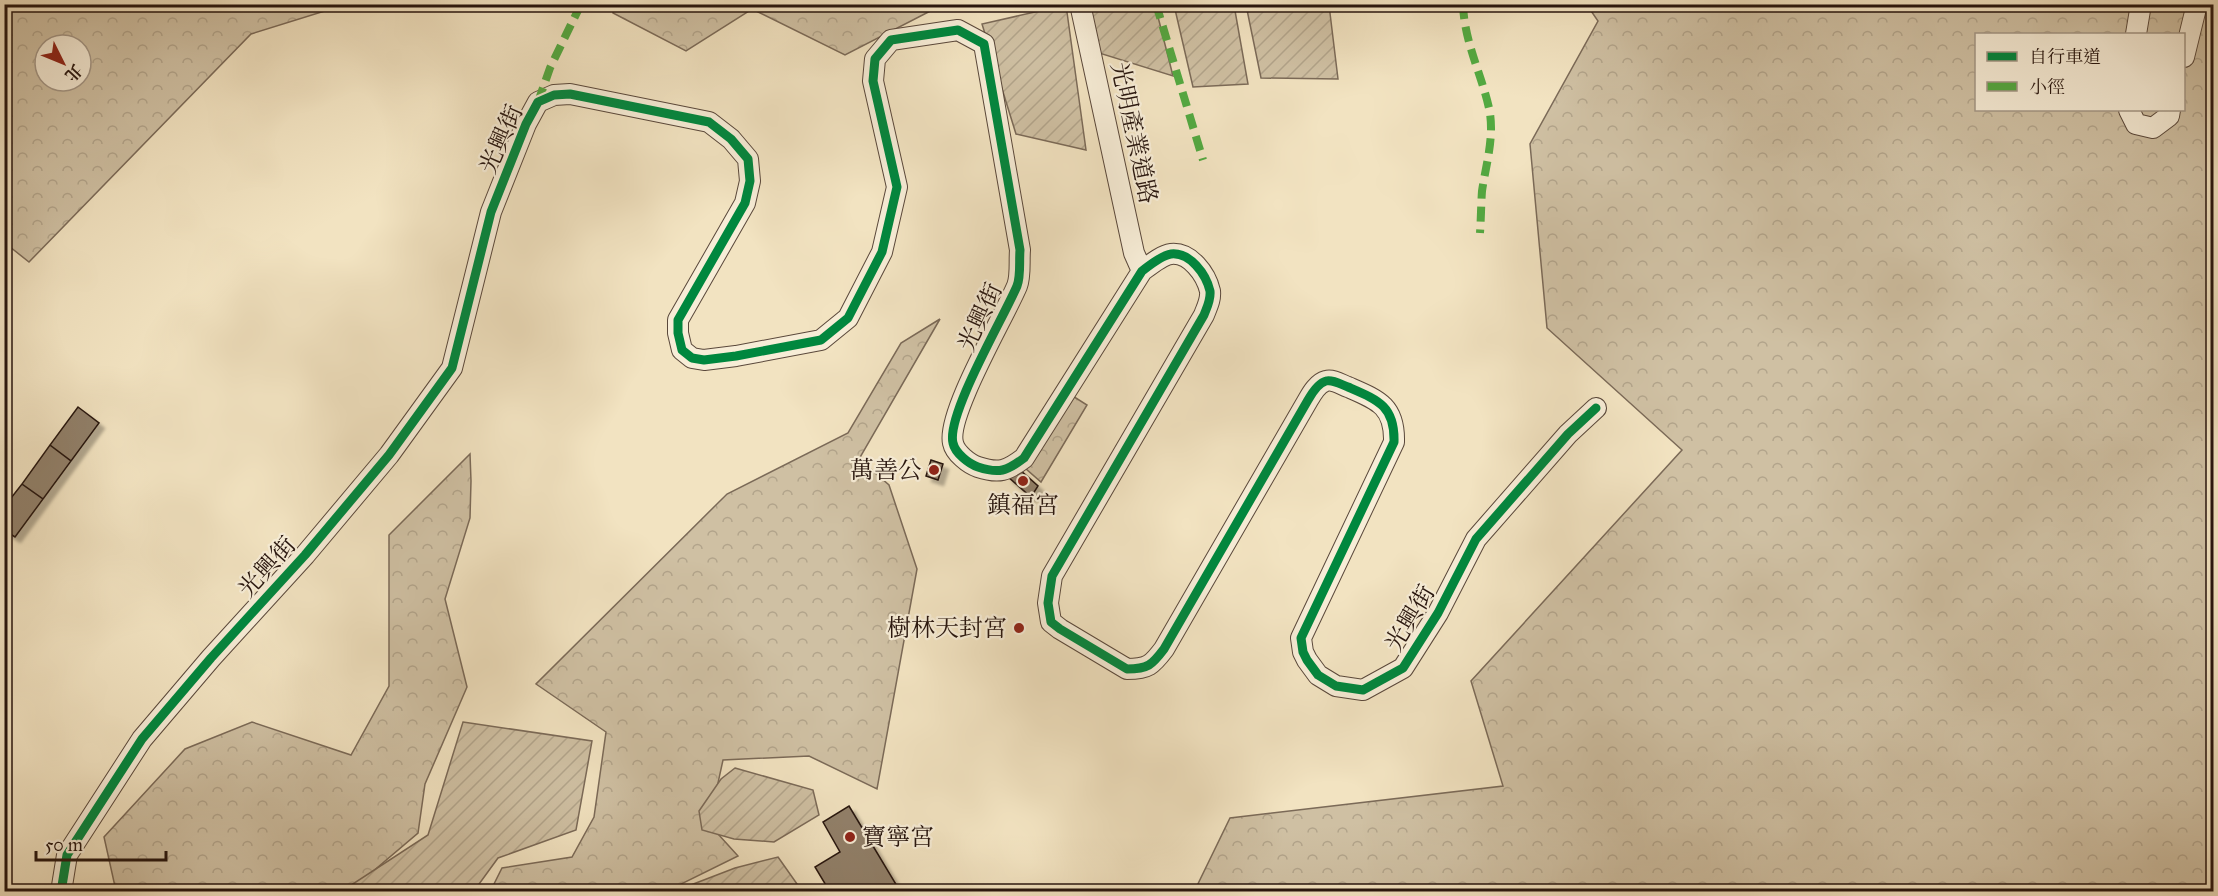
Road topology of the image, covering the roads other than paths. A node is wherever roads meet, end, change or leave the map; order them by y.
1 (1080, 4) edge
2 (2141, 4) edge
3 (2197, 4) edge
4 (2136, 33) edge
5 (2185, 53) edge
6 (2130, 111) edge
7 (2170, 111) edge
8 (1142, 271) junction
9 (1596, 408) dead end
10 (61, 891) edge

1 - 8 street, 光明產業道路
2 - 4 street
3 - 5 street
6 - 7 street
8 - 9 street, 光興街
8 - 10 street, 光興街

